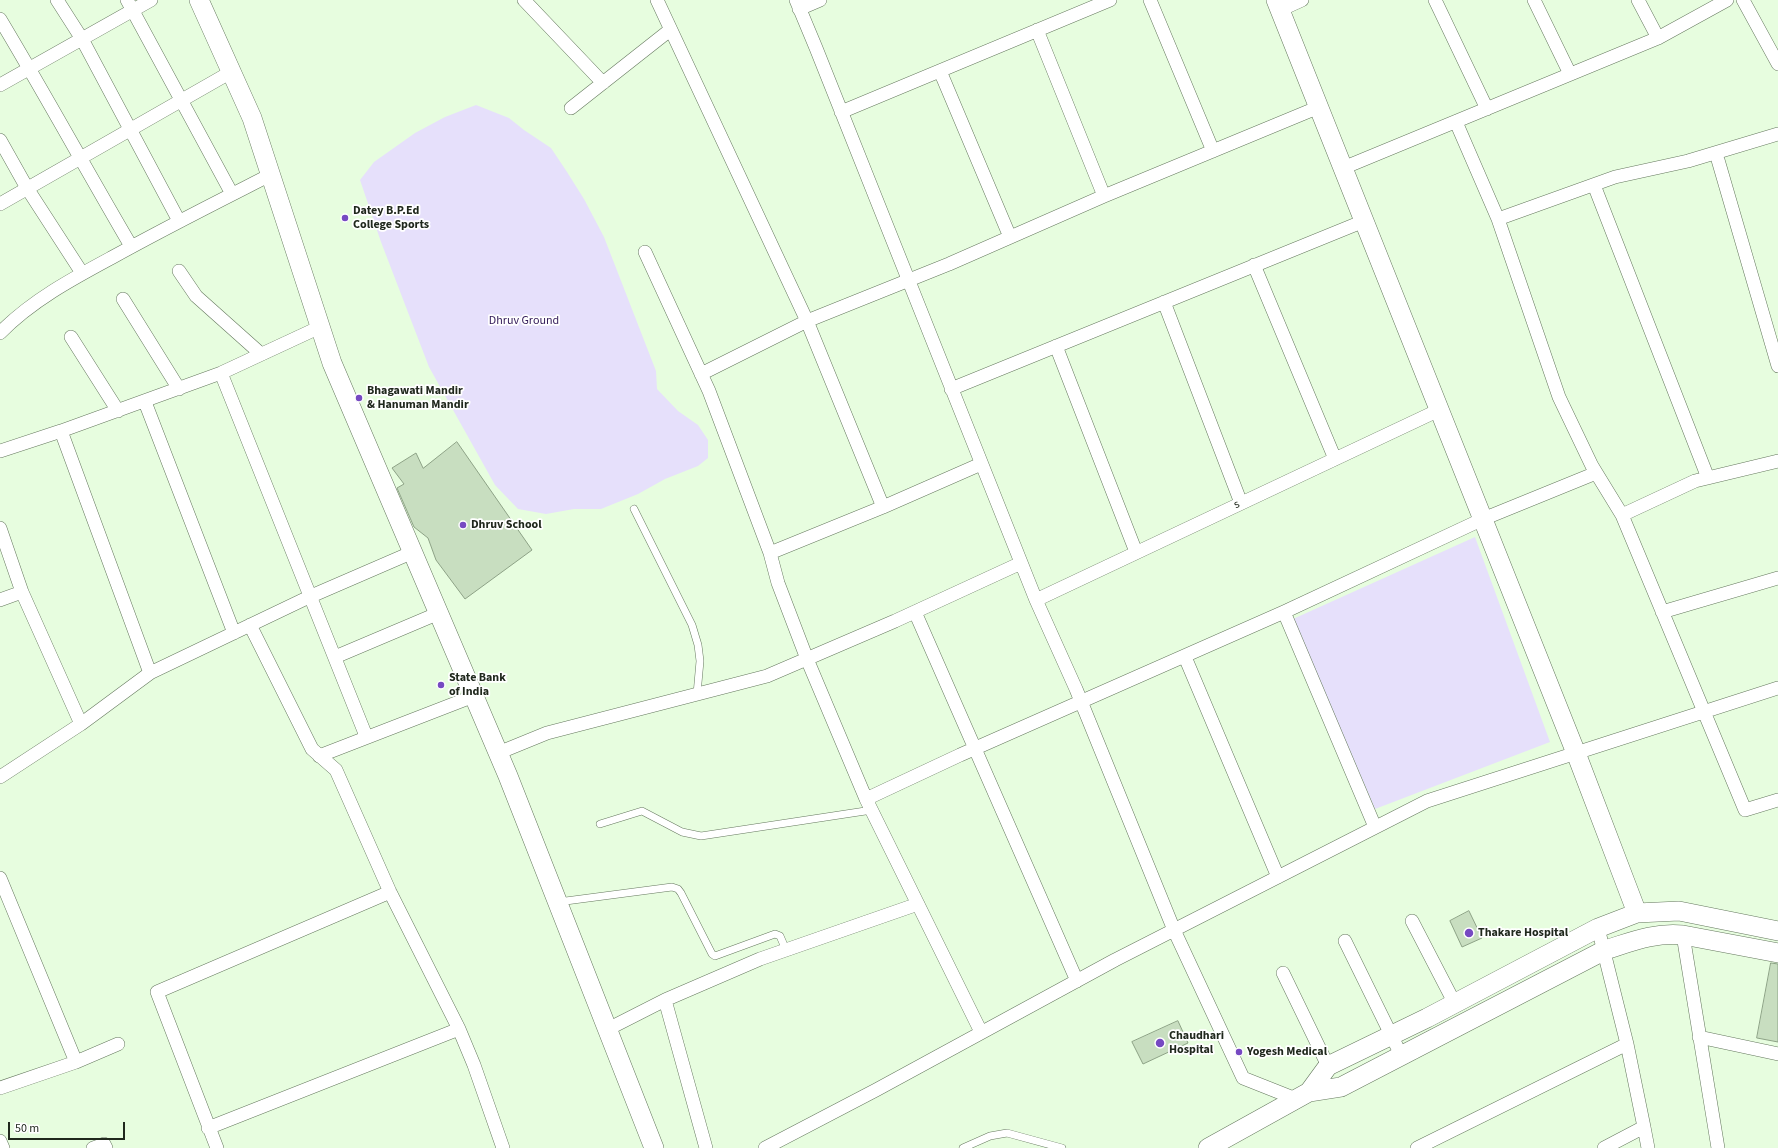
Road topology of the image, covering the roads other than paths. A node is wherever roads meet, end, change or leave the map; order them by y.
1 (57, 0) edge
2 (151, 0) edge
3 (199, 0) edge
4 (524, 0) edge
5 (657, 0) edge
6 (820, 0) edge
7 (1110, 0) edge
8 (1150, 0) edge
9 (1302, 0) edge
10 (1435, 0) edge
11 (1534, 0) edge
12 (1638, 0) edge
13 (1727, 0) edge
14 (1743, 0) edge
15 (798, 4) edge
16 (130, 5) edge
17 (1278, 5) edge
18 (0, 19) edge
19 (670, 30) junction
20 (1037, 30) junction
21 (1658, 38) junction
22 (82, 39) junction
23 (1778, 64) edge
24 (30, 69) junction
25 (940, 71) junction
26 (231, 72) junction
27 (1570, 74) junction
28 (603, 83) junction
29 (0, 85) edge
30 (182, 100) junction
31 (1318, 107) junction
32 (572, 108) dead end
33 (1487, 109) junction
34 (841, 112) junction
35 (1456, 122) junction
36 (131, 129) junction
37 (1778, 134) edge
38 (0, 140) edge
39 (1214, 151) junction
40 (1716, 153) junction
41 (79, 158) junction
42 (1343, 168) junction
43 (270, 174) junction
44 (1594, 185) junction
45 (27, 188) junction
46 (232, 194) junction
47 (1104, 196) junction
48 (0, 204) edge
49 (1498, 219) junction
50 (1364, 220) junction
51 (179, 221) junction
52 (1010, 237) junction
53 (131, 246) junction
54 (645, 252) dead end
55 (1254, 265) junction
56 (178, 271) dead end
57 (82, 273) junction
58 (907, 280) junction
59 (123, 299) dead end
60 (1164, 302) junction
61 (807, 321) junction
62 (320, 327) junction
63 (0, 333) edge
64 (72, 337) dead end
65 (1056, 346) junction
66 (261, 354) junction
67 (1778, 366) edge
68 (221, 373) junction
69 (701, 374) junction
70 (179, 389) junction
71 (951, 389) junction
72 (145, 402) junction
73 (1439, 410) junction
74 (118, 411) junction
75 (61, 431) junction
76 (0, 450) edge
77 (1335, 459) junction
78 (1778, 461) edge
79 (981, 464) junction
80 (1596, 473) junction
81 (1708, 478) junction
82 (1241, 503) junction
83 (883, 507) junction
84 (634, 510) dead end
85 (1622, 515) junction
86 (1483, 519) junction
87 (0, 528) edge
88 (413, 552) junction
89 (1136, 552) junction
90 (770, 553) junction
91 (1021, 563) junction
92 (1778, 578) edge
93 (22, 592) junction
94 (310, 597) junction
95 (0, 600) edge
96 (1036, 600) junction
97 (915, 612) junction
98 (1284, 612) junction
99 (1662, 612) junction
100 (439, 613) junction
101 (250, 625) junction
102 (234, 633) junction
103 (1185, 656) junction
104 (335, 657) junction
105 (807, 659) junction
106 (150, 674) junction
107 (1778, 688) edge
108 (697, 694) junction
109 (474, 696) junction
110 (1081, 702) junction
111 (1704, 712) junction
112 (81, 724) junction
113 (366, 736) junction
114 (976, 748) junction
115 (498, 753) junction
116 (1576, 753) junction
117 (319, 756) junction
118 (0, 777) edge
119 (1778, 800) edge
120 (869, 804) junction
121 (600, 824) dead end
122 (1376, 827) junction
123 (1278, 877) junction
124 (0, 878) edge
125 (390, 892) junction
126 (558, 902) junction
127 (918, 904) junction
128 (1637, 913) junction
129 (1412, 921) dead end
130 (1598, 928) junction
131 (1174, 930) junction
132 (1778, 931) edge
133 (1683, 934) junction
134 (1345, 941) dead end
135 (786, 950) junction
136 (1605, 950) junction
137 (1778, 953) edge
138 (1283, 973) dead end
139 (1077, 981) junction
140 (665, 1000) junction
141 (1455, 1004) junction
142 (459, 1029) junction
143 (608, 1029) junction
144 (981, 1032) junction
145 (1391, 1036) junction
146 (1699, 1037) junction
147 (118, 1044) dead end
148 (1627, 1044) junction
149 (1778, 1054) edge
150 (1400, 1055) junction
151 (76, 1062) junction
152 (1328, 1066) junction
153 (0, 1088) edge
154 (1303, 1096) junction
155 (1644, 1127) junction
156 (208, 1128) junction
157 (0, 1140) edge
158 (3, 1148) edge
159 (92, 1148) edge
160 (106, 1148) edge
161 (216, 1148) edge
162 (504, 1148) edge
163 (654, 1148) edge
164 (706, 1148) edge
165 (765, 1148) edge
166 (962, 1148) edge
167 (1062, 1148) edge
168 (1208, 1148) edge
169 (1417, 1148) edge
170 (1604, 1148) edge
171 (1648, 1148) edge
172 (1718, 1148) edge

1 - 22 street
2 - 16 street
3 - 26 street
4 - 28 street
5 - 19 street
6 - 15 street
7 - 20 street
8 - 39 street
9 - 17 street
10 - 33 street
11 - 27 street
12 - 21 street
13 - 21 street
14 - 23 street
15 - 34 street
16 - 22 street
16 - 30 street
17 - 31 street
18 - 24 street
19 - 28 street
19 - 61 street
20 - 25 street
20 - 47 street
21 - 27 street
22 - 24 street
22 - 36 street
24 - 29 street
24 - 41 street
25 - 34 street
25 - 52 street
26 - 30 street
26 - 43 street
27 - 33 street
28 - 32 street
30 - 36 street
30 - 46 street
31 - 39 street
31 - 42 street
33 - 35 street
34 - 58 street
35 - 42 street
35 - 49 street
36 - 41 street
36 - 51 street
37 - 40 street
38 - 45 street
39 - 47 street
40 - 44 street
40 - 67 street
41 - 45 street
41 - 53 street
42 - 50 street
43 - 46 street
43 - 62 street
44 - 49 street
44 - 81 street
45 - 48 street
45 - 57 street
46 - 51 street
47 - 52 street
49 - 80 street
50 - 55 street
50 - 73 street
51 - 53 street
52 - 58 street
53 - 57 street
54 - 69 street
55 - 60 street
55 - 77 street
56 - 66 street
57 - 63 street
58 - 61 street
58 - 71 street
59 - 70 street
60 - 65 street
60 - 82 street
61 - 69 street
61 - 83 street
62 - 66 street
62 - 88 street
64 - 74 street
65 - 71 street
65 - 89 street
66 - 68 street
68 - 70 street
68 - 94 street
69 - 90 street
70 - 72 street
71 - 79 street
72 - 74 street
72 - 102 street
73 - 77 street, s
73 - 86 street
74 - 75 street
75 - 76 street
75 - 106 street
77 - 82 street, s
78 - 81 street
79 - 83 street
79 - 91 street
80 - 85 street
80 - 86 street
81 - 85 street
82 - 89 street, s
83 - 90 street
84 - 108 lane
85 - 99 street
86 - 98 street
86 - 116 street
87 - 93 street
88 - 94 street
88 - 100 street
89 - 96 street, s
90 - 105 street
91 - 96 street
91 - 97 street
92 - 99 street
93 - 95 street
93 - 112 street
94 - 101 street
94 - 104 street
96 - 110 street
97 - 105 street
97 - 114 street
98 - 103 street
98 - 122 street
99 - 111 street
100 - 104 street
100 - 109 street
101 - 102 street
101 - 117 street
102 - 106 street
103 - 110 street
103 - 123 street
104 - 113 street
105 - 108 street
105 - 120 street
106 - 112 street
107 - 111 street
108 - 115 street
109 - 113 street
109 - 115 street
110 - 114 street
110 - 131 street
111 - 116 street
111 - 119 street
112 - 118 street
113 - 117 street
114 - 120 street
114 - 139 street
115 - 126 street
116 - 122 street
116 - 128 street
117 - 125 street
120 - 121 lane
120 - 127 street
122 - 123 street
123 - 131 street
124 - 151 street
125 - 142 street
125 - 156 street
126 - 135 lane
126 - 143 street
127 - 135 street
127 - 144 street
128 - 130 street
128 - 132 street
129 - 141 street
130 - 136 street
130 - 141 street
131 - 139 street
131 - 154 street
133 - 136 street
133 - 137 street
133 - 146 street
134 - 145 street
135 - 140 street
136 - 148 street
136 - 150 street
138 - 152 street
139 - 144 street
140 - 143 street
140 - 164 street
141 - 145 street
142 - 156 street
142 - 162 street
143 - 163 street
144 - 165 street
145 - 150 street
145 - 152 street
146 - 149 street
146 - 172 street
147 - 151 street
148 - 155 street
148 - 169 street
150 - 154 street
151 - 153 street
152 - 154 street
154 - 168 street
155 - 170 street
155 - 171 street
156 - 161 street
157 - 158 street
159 - 160 street
166 - 167 lane

